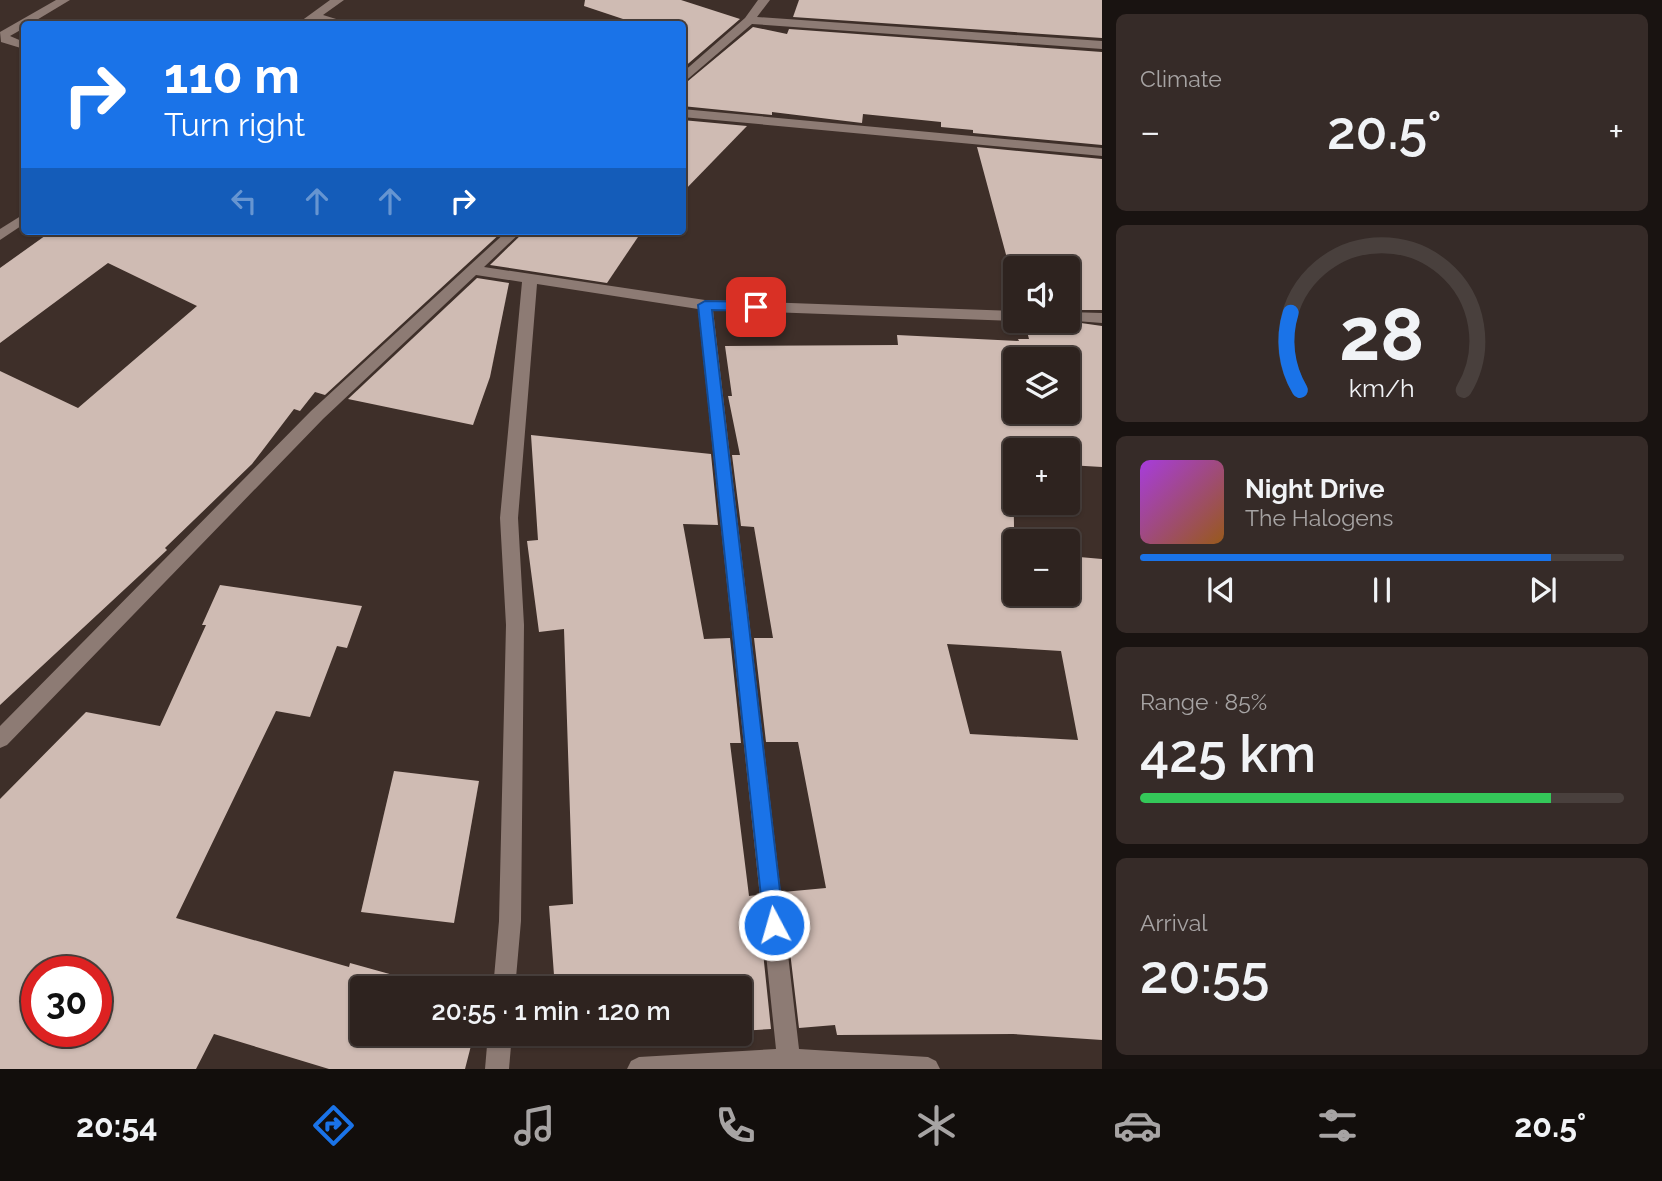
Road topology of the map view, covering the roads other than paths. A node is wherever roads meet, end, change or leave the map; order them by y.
1 (64, 0) edge
2 (338, 0) edge
3 (764, 0) edge
4 (315, 16) junction
5 (749, 20) junction
6 (28, 21) edge
7 (307, 21) edge
8 (332, 21) edge
9 (21, 25) edge
10 (21, 46) edge
11 (1102, 46) edge
12 (686, 76) edge
13 (686, 113) edge
14 (1102, 152) edge
15 (21, 220) edge
16 (511, 235) edge
17 (0, 236) edge
18 (473, 270) junction
19 (530, 279) junction
20 (705, 305) junction
21 (1003, 316) edge
22 (1080, 317) edge
23 (1102, 318) edge
24 (0, 739) edge
25 (505, 976) edge
26 (499, 1046) edge
27 (789, 1060) junction
28 (497, 1069) edge
29 (639, 1069) edge
30 (928, 1069) edge

1 - 6 street
2 - 4 street
3 - 5 street
4 - 7 street
4 - 8 street
5 - 11 street
5 - 12 street
9 - 10 street
13 - 14 street
15 - 17 street
16 - 18 street
18 - 19 street
18 - 24 street
19 - 20 street
19 - 25 street
20 - 21 street
20 - 27 street
22 - 23 street
26 - 28 street
27 - 29 street
27 - 30 street

